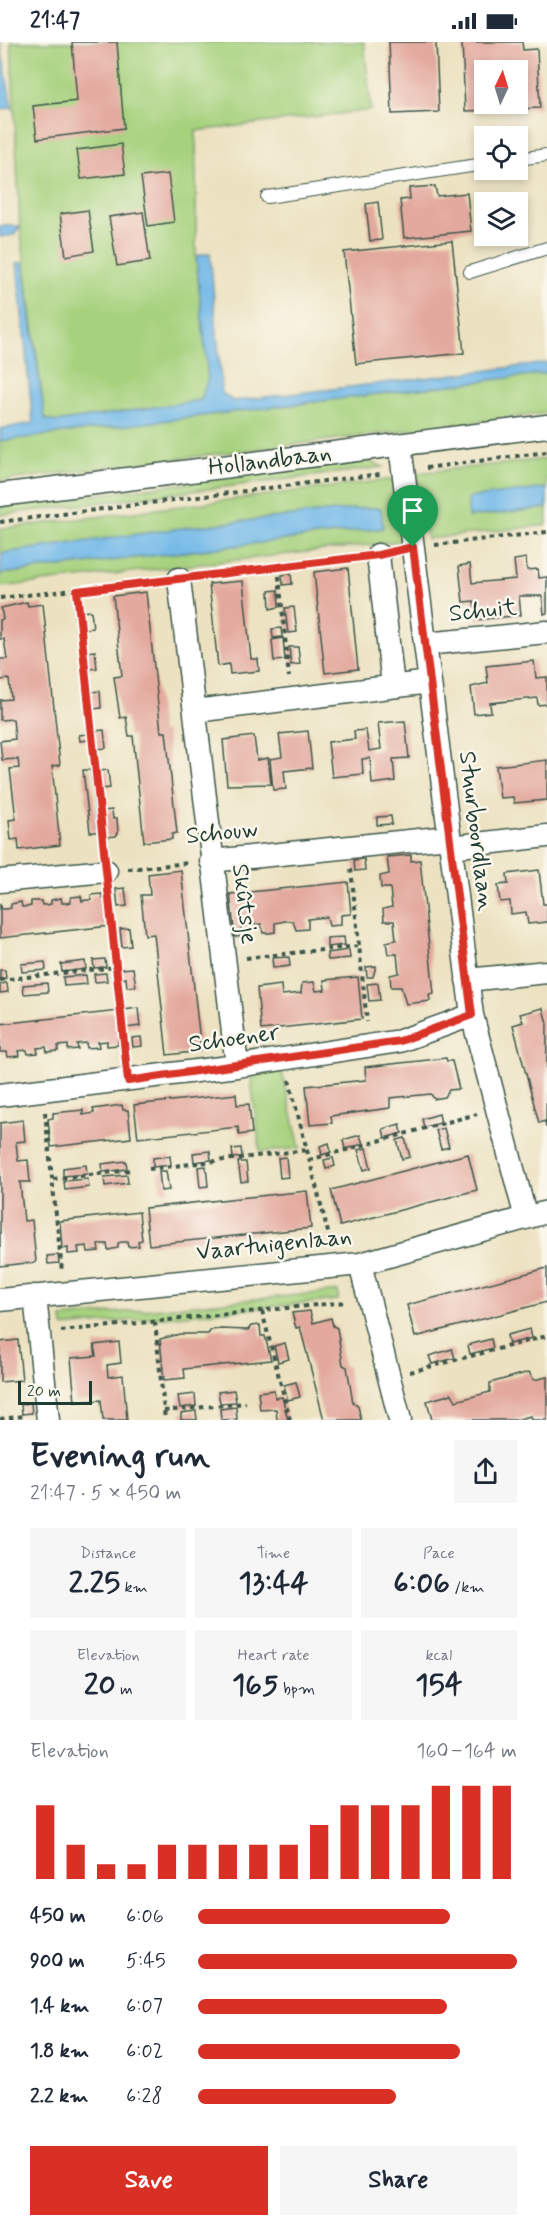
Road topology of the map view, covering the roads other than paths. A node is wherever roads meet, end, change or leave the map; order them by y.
1 (547, 155) edge
2 (528, 158) edge
3 (474, 166) edge
4 (267, 197) dead end
5 (547, 248) edge
6 (470, 272) dead end
7 (547, 426) edge
8 (400, 445) junction
9 (0, 495) edge
10 (378, 555) road end
11 (179, 579) road end
12 (547, 632) edge
13 (425, 644) junction
14 (430, 682) junction
15 (393, 686) junction
16 (195, 711) junction
17 (547, 836) edge
18 (450, 842) junction
19 (211, 861) junction
20 (106, 871) road end
21 (0, 881) edge
22 (547, 972) edge
23 (467, 980) junction
24 (472, 1015) junction
25 (237, 1066) junction
26 (0, 1095) edge
27 (537, 1215) edge
28 (360, 1264) junction
29 (35, 1296) junction
30 (0, 1300) edge
31 (48, 1420) edge
32 (400, 1420) edge

1 - 2 lane
3 - 4 lane
5 - 6 lane
7 - 8 street, Hollandbaan
8 - 9 street, Hollandbaan
8 - 13 street, Stuurboordlaan
10 - 15 street
11 - 16 street, Skûtsje
12 - 13 street, Schuit
13 - 14 street, Stuurboordlaan
14 - 15 street
14 - 18 street, Stuurboordlaan
15 - 16 street
16 - 19 street, Skûtsje
17 - 18 street, Schouw
18 - 19 street, Schouw
18 - 23 street, Stuurboordlaan
19 - 25 street, Skûtsje
20 - 21 street
22 - 23 street
23 - 24 street, Stuurboordlaan
24 - 25 street, Schoener
24 - 27 street, Stuurboordlaan
25 - 26 street, Schoener
27 - 28 street, Vaartuigenlaan
28 - 29 street, Vaartuigenlaan
28 - 32 street
29 - 30 street, Vaartuigenlaan
29 - 31 street

